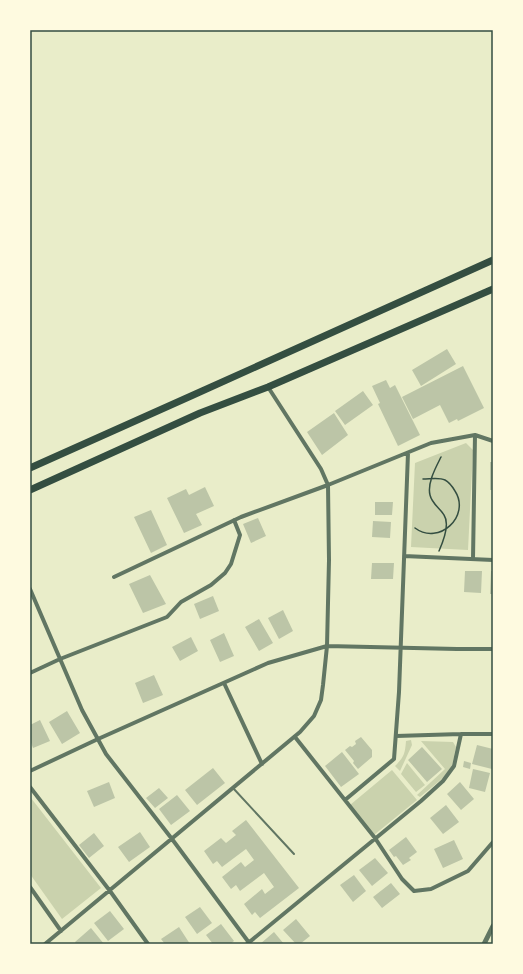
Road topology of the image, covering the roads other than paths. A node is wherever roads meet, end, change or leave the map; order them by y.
1 (493, 260) edge
2 (493, 289) edge
3 (268, 387) junction
4 (475, 435) junction
5 (493, 441) edge
6 (408, 453) junction
7 (30, 468) edge
8 (328, 485) junction
9 (30, 490) edge
10 (234, 520) junction
11 (404, 556) junction
12 (473, 559) junction
13 (493, 560) edge
14 (114, 576) dead end
15 (30, 588) edge
16 (327, 646) junction
17 (400, 648) junction
18 (493, 649) edge
19 (60, 659) junction
20 (30, 673) edge
21 (224, 683) junction
22 (461, 734) junction
23 (493, 734) edge
24 (396, 736) junction
25 (295, 737) junction
26 (98, 739) junction
27 (262, 764) junction
28 (30, 772) edge
29 (30, 787) edge
30 (233, 788) junction
31 (345, 800) junction
32 (375, 838) junction
33 (172, 839) junction
34 (493, 842) edge
35 (294, 854) dead end
36 (30, 887) edge
37 (110, 891) junction
38 (493, 926) edge
39 (61, 931) junction
40 (249, 943) edge
41 (45, 944) edge
42 (148, 944) edge
43 (484, 944) edge

1 - 7 highway
2 - 3 highway
3 - 8 street
3 - 9 highway
4 - 5 street
4 - 6 street
4 - 12 street
6 - 8 street
6 - 11 street
8 - 10 street
8 - 16 street
10 - 14 street
10 - 19 street
11 - 12 street
11 - 17 street
12 - 13 street
15 - 19 street
16 - 17 street
16 - 21 street
16 - 25 street
17 - 18 street
17 - 24 street
19 - 20 street
19 - 26 street
21 - 26 street
21 - 27 street
22 - 23 street
22 - 24 street
22 - 32 street
24 - 31 street
25 - 27 street
25 - 31 street
26 - 28 street
26 - 33 street
27 - 30 street
29 - 37 street
30 - 33 street
30 - 35 lane
31 - 32 street
32 - 34 street
32 - 40 street
33 - 37 street
33 - 40 street
36 - 39 street
37 - 39 street
37 - 42 street
38 - 43 street
39 - 41 street

